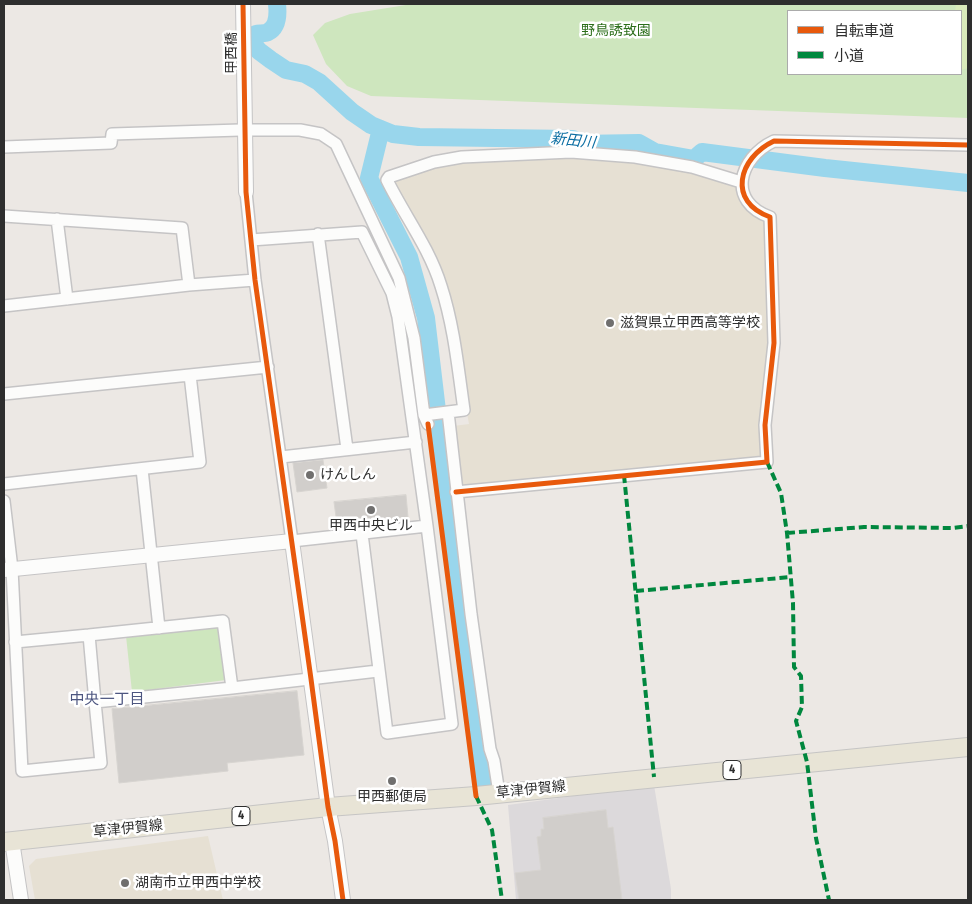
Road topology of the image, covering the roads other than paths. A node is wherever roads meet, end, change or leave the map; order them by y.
1 (243, 4) edge
2 (244, 130) junction
3 (968, 144) edge
4 (4, 147) edge
5 (741, 182) junction
6 (246, 192) joint
7 (4, 216) edge
8 (56, 219) junction
9 (318, 234) junction
10 (251, 240) junction
11 (255, 280) junction
12 (189, 286) junction
13 (67, 299) junction
14 (4, 306) edge
15 (268, 367) junction
16 (190, 375) junction
17 (4, 394) edge
18 (446, 412) junction
19 (416, 442) junction
20 (347, 449) junction
21 (281, 456) junction
22 (142, 469) junction
23 (4, 484) edge
24 (456, 492) junction
25 (4, 501) edge
26 (427, 526) junction
27 (362, 534) junction
28 (292, 541) junction
29 (150, 555) junction
30 (8, 570) edge
31 (159, 628) junction
32 (89, 635) junction
33 (15, 642) junction
34 (378, 671) junction
35 (311, 679) junction
36 (232, 688) junction
37 (95, 702) junction
38 (968, 746) edge
39 (491, 794) junction
40 (328, 807) junction
41 (8, 841) edge
42 (21, 900) edge
43 (343, 900) edge

1 - 2 street, 甲西橋
2 - 4 street
2 - 6 street, 甲西橋
2 - 18 street
3 - 5 street
5 - 18 street
5 - 24 street
6 - 10 street
7 - 8 street
8 - 12 street
8 - 13 street
9 - 10 street
9 - 19 street
9 - 20 street
10 - 11 street
11 - 12 street
11 - 15 street
12 - 13 street
13 - 14 street
15 - 16 street
15 - 21 street
16 - 17 street
16 - 22 street
18 - 24 street
19 - 20 street
19 - 26 street
20 - 21 street
21 - 28 street
22 - 23 street
22 - 29 street
24 - 39 street
25 - 30 street
26 - 27 street
26 - 34 street
27 - 28 street
27 - 34 street
28 - 29 street
28 - 35 street
29 - 30 street
29 - 31 street
30 - 33 street
31 - 32 street
31 - 36 street
32 - 33 street
32 - 37 street
33 - 37 street
34 - 35 street
35 - 36 street
35 - 40 street
36 - 37 street
38 - 39 main road, 草津伊賀線 / 4
39 - 40 main road, 草津伊賀線 / 4
40 - 41 main road, 草津伊賀線 / 4
40 - 43 street
41 - 42 street

